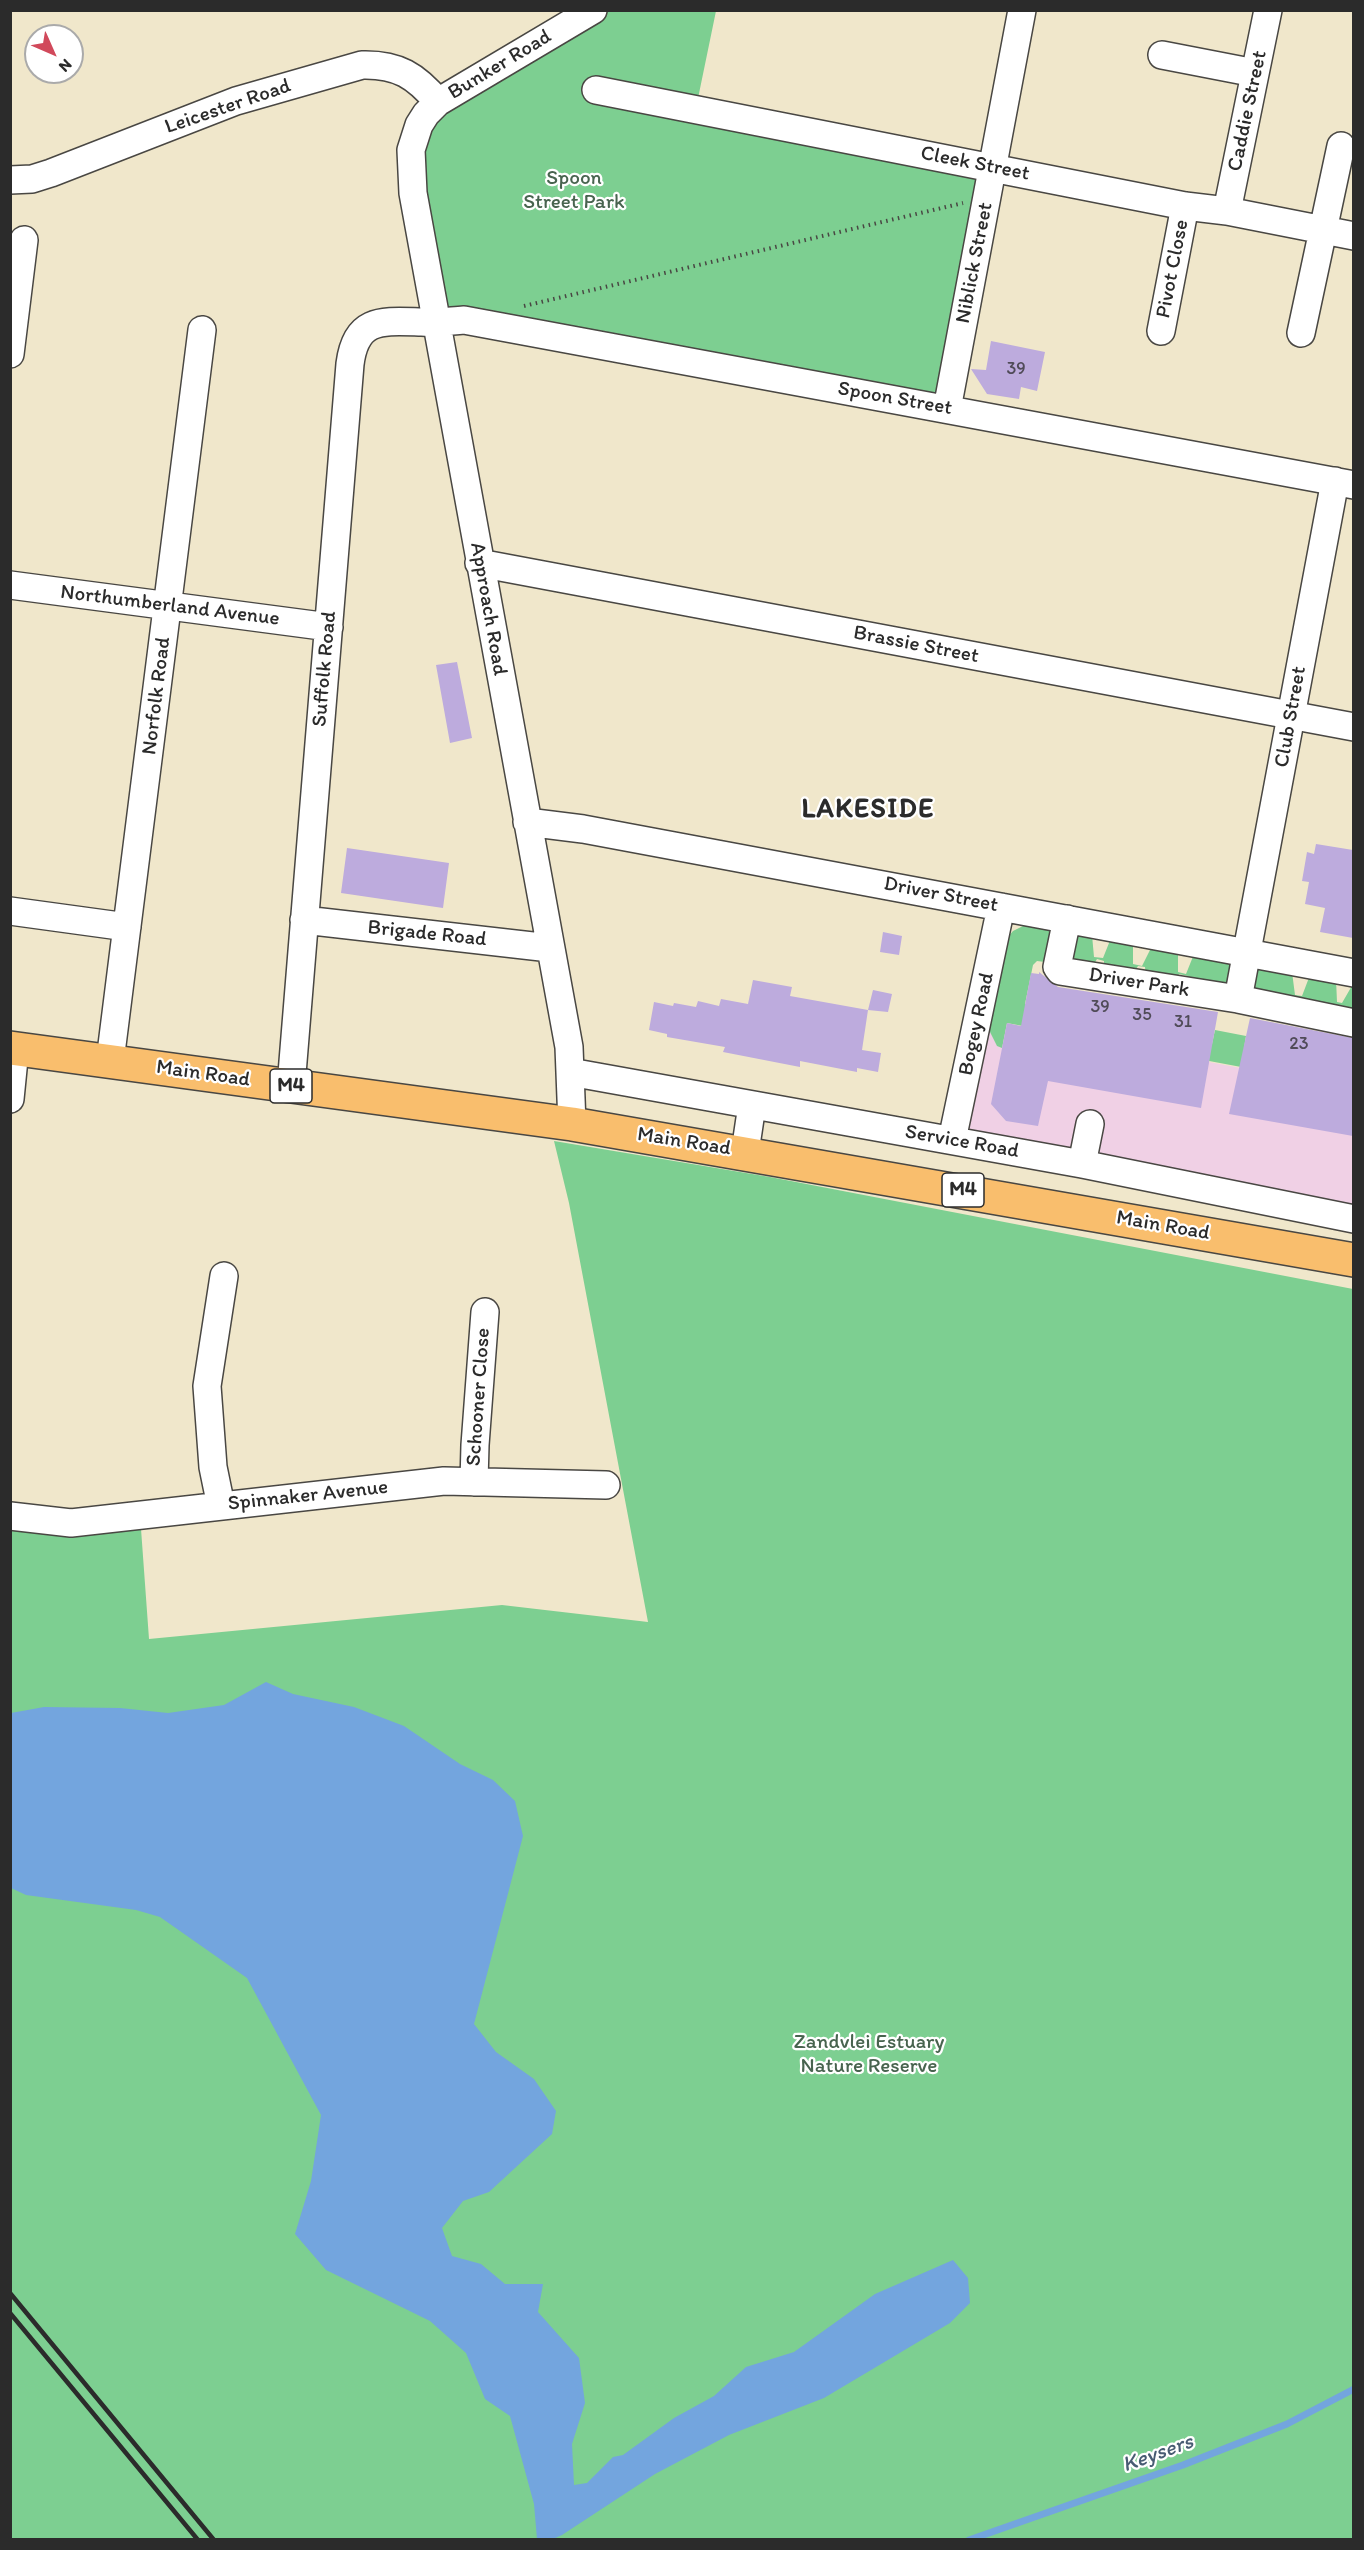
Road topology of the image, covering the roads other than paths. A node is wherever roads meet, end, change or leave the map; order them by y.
1 (593, 10) edge
2 (1022, 10) edge
3 (1268, 10) edge
4 (1162, 55) dead end
5 (1255, 73) junction
6 (596, 90) dead end
7 (438, 102) junction
8 (1341, 146) dead end
9 (992, 167) junction
10 (10, 180) edge
11 (1185, 206) junction
12 (1227, 211) junction
13 (1323, 231) junction
14 (1353, 236) edge
15 (24, 240) dead end
16 (436, 323) junction
17 (202, 330) dead end
18 (1161, 332) dead end
19 (1301, 333) dead end
20 (10, 354) edge
21 (947, 409) junction
22 (1344, 483) edge
23 (479, 563) junction
24 (10, 585) edge
25 (168, 605) junction
26 (329, 627) junction
27 (1291, 715) junction
28 (1353, 727) edge
29 (527, 822) junction
30 (1001, 907) junction
31 (10, 911) edge
32 (1067, 919) junction
33 (304, 920) junction
34 (127, 927) junction
35 (550, 948) junction
36 (1247, 953) junction
37 (1353, 973) edge
38 (1240, 992) junction
39 (1353, 1023) edge
40 (13, 1048) edge
41 (110, 1061) junction
42 (570, 1072) junction
43 (291, 1086) junction
44 (10, 1099) edge
45 (752, 1105) junction
46 (572, 1124) junction
47 (1090, 1124) dead end
48 (952, 1140) junction
49 (745, 1152) junction
50 (1082, 1164) junction
51 (1353, 1219) edge
52 (1353, 1260) edge
53 (224, 1276) dead end
54 (485, 1312) dead end
55 (474, 1482) junction
56 (606, 1485) dead end
57 (221, 1506) junction
58 (10, 1516) edge

1 - 7 street, Bunker Road
2 - 9 street, Niblick Street
3 - 5 street, Caddie Street
4 - 5 street
5 - 12 street, Caddie Street
6 - 9 street, Cleek Street
7 - 10 street, Leicester Road
7 - 16 street, Approach Road
8 - 13 street
9 - 11 street, Cleek Street
9 - 21 street, Niblick Street
11 - 12 street, Cleek Street
11 - 18 street, Pivot Close
12 - 13 street, Cleek Street
13 - 14 street, Cleek Street
13 - 19 street
15 - 20 street
16 - 21 street, Spoon Street
16 - 23 street, Approach Road
16 - 26 street, Suffolk Road
17 - 25 street, Norfolk Road
21 - 22 street, Spoon Street
22 - 27 street, Club Street
23 - 27 street, Brassie Street
23 - 29 street, Approach Road
24 - 25 street, Northumberland Avenue
25 - 26 street, Northumberland Avenue
25 - 34 street, Norfolk Road
26 - 33 street, Suffolk Road
27 - 28 street, Brassie Street
27 - 36 street, Club Street
29 - 30 street, Driver Street
29 - 35 street, Approach Road
30 - 32 street, Driver Street
30 - 48 street, Bogey Road
31 - 34 street
32 - 36 street, Driver Street
32 - 38 street, Driver Park
33 - 35 street, Brigade Road
33 - 43 street, Suffolk Road
34 - 41 street, Norfolk Road
35 - 42 street, Approach Road
36 - 37 street, Driver Street
36 - 38 street, Club Street
38 - 39 street, Driver Park
40 - 41 main road, Main Road / M4
40 - 44 street
41 - 43 main road, Main Road / M4
42 - 45 street, Service Road
42 - 46 street, Approach Road
43 - 46 main road, Main Road / M4
45 - 48 street, Service Road
45 - 49 street
46 - 49 main road, Main Road / M4
47 - 50 street
48 - 50 street, Service Road
49 - 52 main road, Main Road / M4
50 - 51 street, Service Road
53 - 57 street
54 - 55 street, Schooner Close
55 - 56 street, Spinnaker Avenue
55 - 57 street, Spinnaker Avenue
57 - 58 street, Spinnaker Avenue

